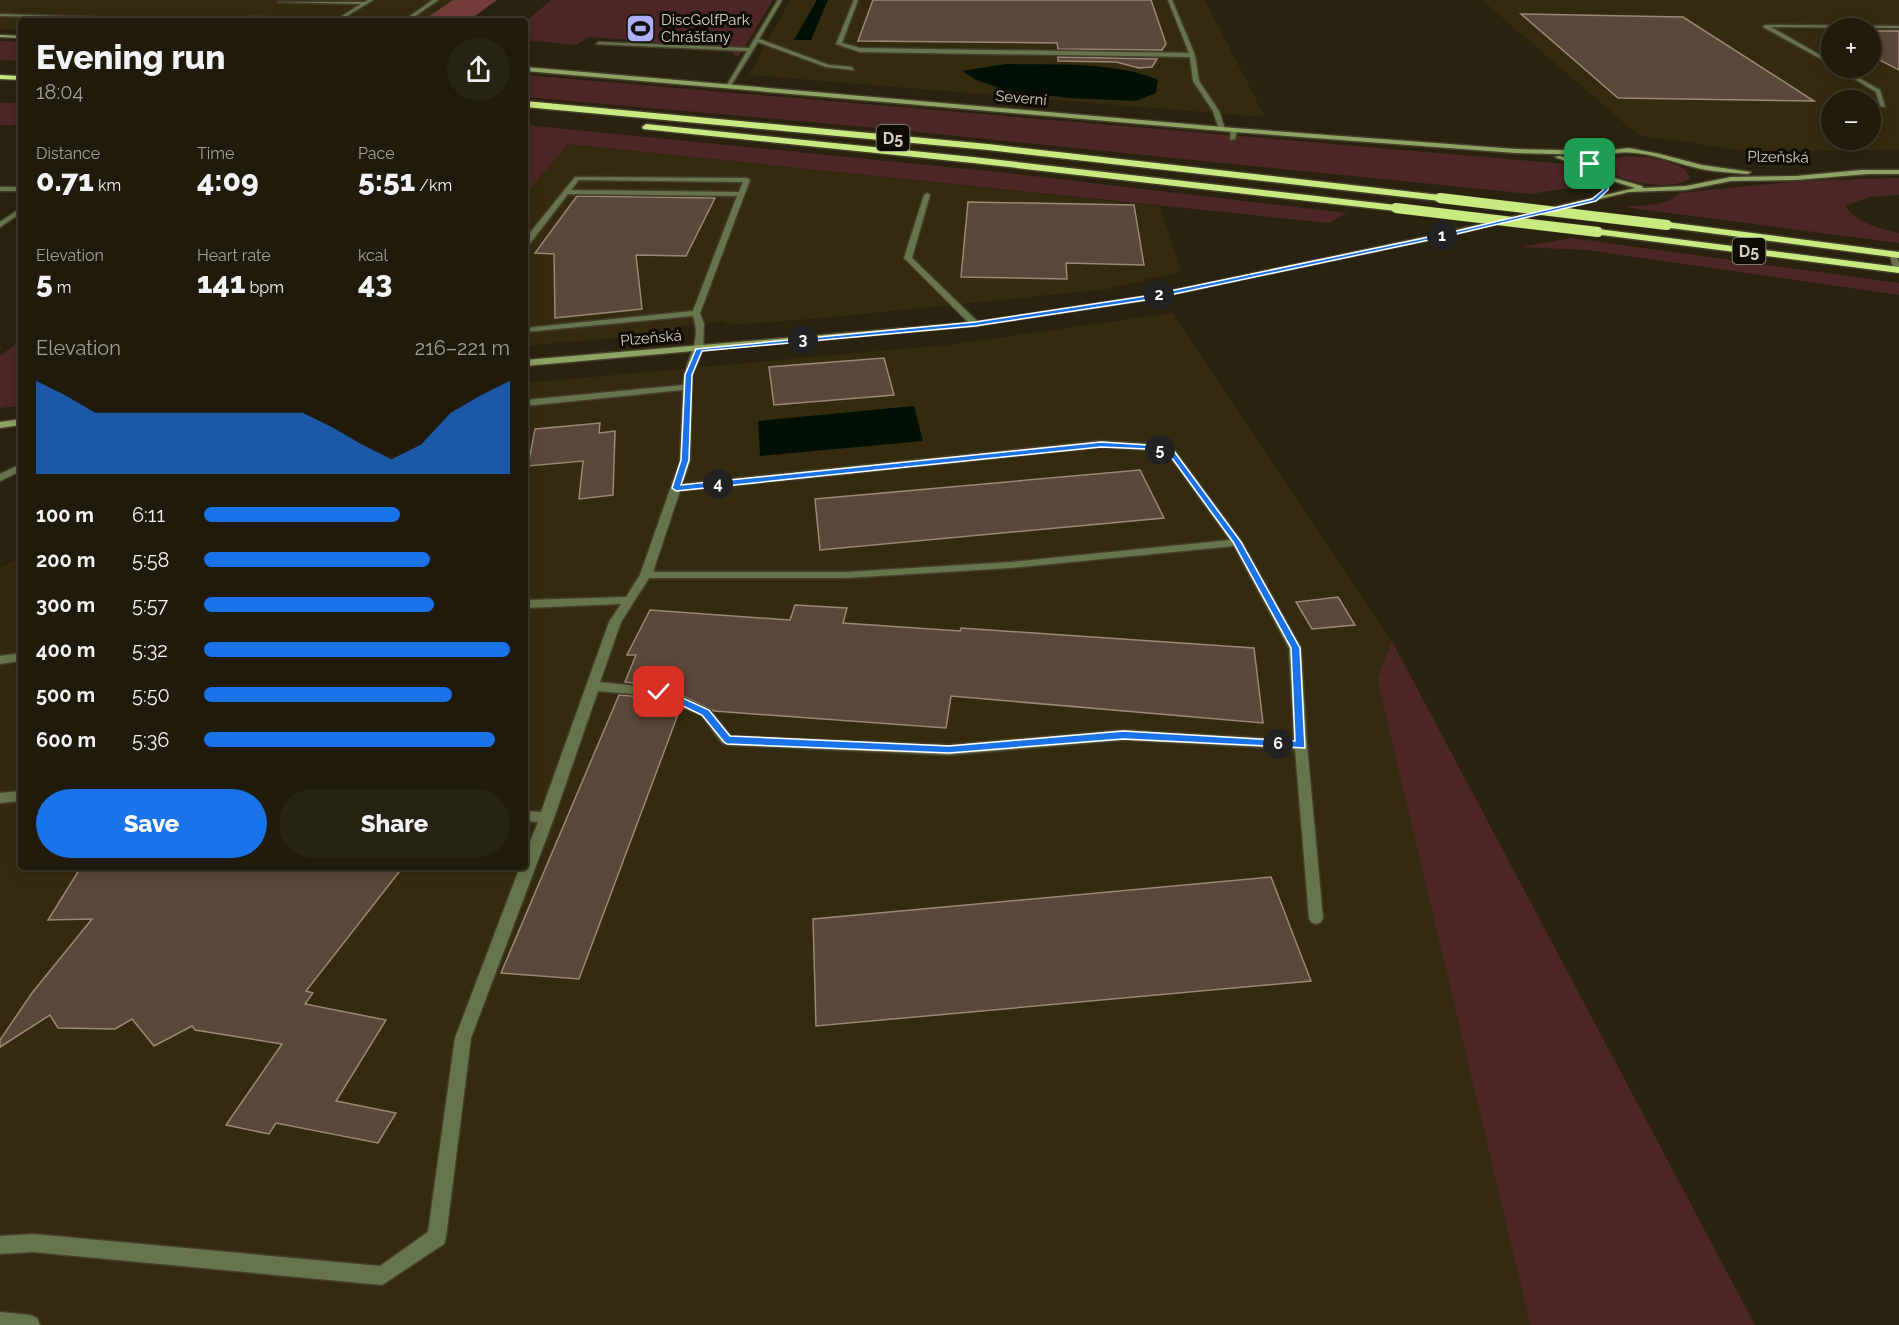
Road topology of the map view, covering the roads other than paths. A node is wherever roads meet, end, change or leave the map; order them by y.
1 (436, 0) edge
2 (780, 0) edge
3 (856, 0) edge
4 (1170, 0) edge
5 (280, 2) dead end
6 (369, 2) edge
7 (0, 15) edge
8 (249, 17) dead end
9 (90, 18) edge
10 (294, 18) edge
11 (342, 18) edge
12 (409, 18) edge
13 (1821, 26) edge
14 (1881, 27) edge
15 (1899, 27) edge
16 (0, 36) edge
17 (18, 37) edge
18 (757, 40) junction
19 (599, 44) dead end
20 (752, 50) junction
21 (1192, 55) junction
22 (1821, 58) edge
23 (528, 69) edge
24 (852, 69) dead end
25 (0, 77) edge
26 (18, 78) edge
27 (1855, 78) edge
28 (730, 85) junction
29 (528, 104) edge
30 (1883, 106) dead end
31 (630, 126) dead end
32 (1222, 129) junction
33 (1234, 130) junction
34 (1232, 139) dead end
35 (1516, 151) junction
36 (1606, 153) junction
37 (1689, 164) junction
38 (1868, 172) junction
39 (1899, 172) edge
40 (1598, 173) junction
41 (1700, 184) junction
42 (0, 189) edge
43 (18, 189) edge
44 (1657, 189) junction
45 (567, 192) junction
46 (741, 194) junction
47 (927, 195) dead end
48 (1594, 200) junction
49 (18, 212) edge
50 (0, 225) edge
51 (528, 240) edge
52 (1895, 254) edge
53 (1898, 270) edge
54 (696, 313) junction
55 (975, 324) junction
56 (528, 330) edge
57 (699, 349) junction
58 (528, 363) edge
59 (688, 387) junction
60 (528, 403) edge
61 (18, 422) edge
62 (0, 425) edge
63 (18, 469) edge
64 (0, 478) edge
65 (676, 488) junction
66 (1237, 542) junction
67 (646, 575) junction
68 (630, 600) junction
69 (528, 604) edge
70 (18, 657) edge
71 (0, 660) edge
72 (594, 686) junction
73 (1301, 745) junction
74 (18, 796) edge
75 (0, 798) edge
76 (528, 816) edge
77 (547, 818) junction
78 (528, 868) edge
79 (527, 870) edge
80 (1316, 918) dead end
81 (0, 1245) edge
82 (0, 1322) edge
83 (30, 1325) edge

1 - 12 street
2 - 18 street
3 - 21 street
4 - 21 street
5 - 6 street
6 - 11 street
7 - 9 street
8 - 10 street
13 - 22 street
14 - 15 street
16 - 17 main road
18 - 20 street
18 - 24 street
19 - 20 street
20 - 28 street
21 - 32 street
23 - 28 main road, Severní
25 - 26 highway
27 - 30 street
28 - 32 main road, Severní
29 - 52 highway, D5, bridge
31 - 53 highway, D5, bridge
32 - 33 main road, Severní
33 - 34 street
33 - 35 main road, Severní
35 - 36 main road, Severní
35 - 40 main road, Severní
36 - 37 main road, Plzeňská
36 - 40 main road
37 - 38 main road, Plzeňská
37 - 41 main road
38 - 39 main road, Plzeňská
38 - 41 main road, Plzeňská
40 - 44 main road, Plzeňská
40 - 48 main road
41 - 44 main road, Plzeňská
42 - 43 street
44 - 48 main road, Plzeňská
45 - 46 street
45 - 46 street
45 - 51 street
46 - 54 street
47 - 55 street
48 - 55 main road, Plzeňská
49 - 50 street
52 - 53 street, D5
54 - 56 street
54 - 57 street
55 - 57 main road, Plzeňská
57 - 58 main road, Plzeňská
57 - 59 street
59 - 60 street
59 - 65 street
61 - 62 main road
63 - 64 street
65 - 66 street
65 - 67 street
66 - 67 street
66 - 73 street
67 - 68 street
68 - 69 street
68 - 72 street
70 - 71 street
72 - 73 street
72 - 77 street
73 - 80 street
74 - 75 street
76 - 77 street
77 - 78 street
79 - 81 street
82 - 83 street

